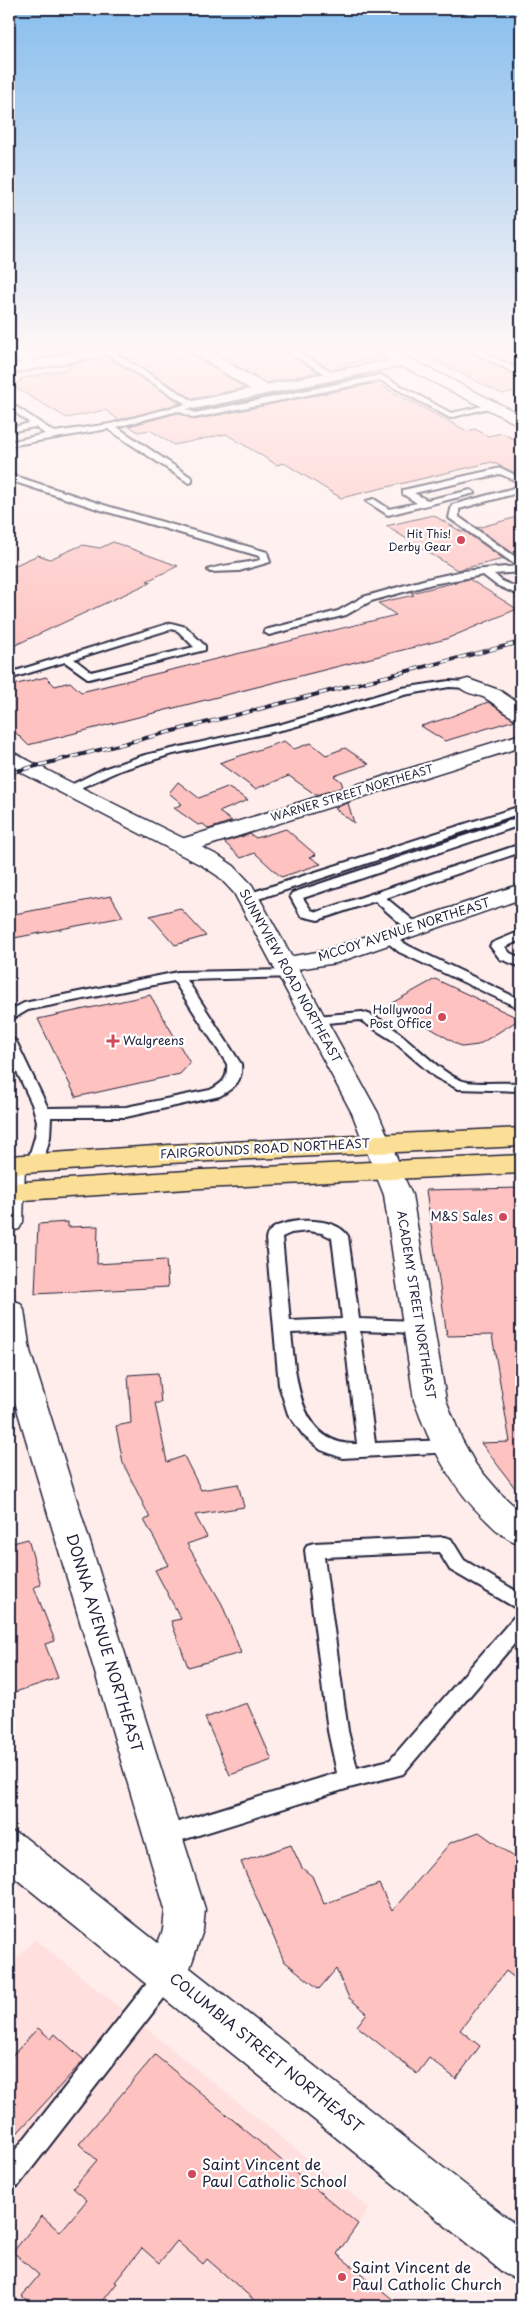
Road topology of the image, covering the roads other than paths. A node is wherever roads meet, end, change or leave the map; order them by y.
1 (152, 455) edge
2 (9, 477) edge
3 (189, 480) dead end
4 (521, 484) edge
5 (370, 502) dead end
6 (426, 504) junction
7 (521, 565) edge
8 (521, 569) edge
9 (213, 570) dead end
10 (485, 572) junction
11 (521, 592) edge
12 (269, 632) dead end
13 (66, 658) junction
14 (9, 676) edge
15 (468, 685) joint
16 (521, 714) edge
17 (521, 740) edge
18 (9, 758) edge
19 (67, 790) junction
20 (521, 809) edge
21 (521, 822) edge
22 (183, 846) junction
23 (521, 848) edge
24 (521, 890) edge
25 (376, 896) junction
26 (248, 898) junction
27 (414, 928) junction
28 (521, 935) edge
29 (388, 937) junction
30 (521, 964) edge
31 (288, 969) junction
32 (178, 976) junction
33 (521, 1005) edge
34 (9, 1017) edge
35 (316, 1020) junction
36 (9, 1041) edge
37 (521, 1087) edge
38 (42, 1113) junction
39 (521, 1137) edge
40 (383, 1156) junction
41 (521, 1164) edge
42 (15, 1175) edge
43 (9, 1222) edge
44 (9, 1310) edge
45 (350, 1325) junction
46 (283, 1327) junction
47 (418, 1327) junction
48 (447, 1446) junction
49 (366, 1450) junction
50 (521, 1531) edge
51 (521, 1603) edge
52 (521, 1623) edge
53 (348, 1779) junction
54 (162, 1836) junction
55 (9, 1849) edge
56 (168, 1974) junction
57 (9, 2178) edge
58 (521, 2258) edge

1 - 3 lane
2 - 9 lane
4 - 6 lane
4 - 6 lane
4 - 7 lane
5 - 6 lane
8 - 10 lane
10 - 11 lane
10 - 12 lane
13 - 13 lane
13 - 14 lane
15 - 16 street
15 - 19 lane
17 - 22 street, WARNER STREET NORTHEAST
18 - 19 street, SUNNYVIEW ROAD NORTHEAST
19 - 22 street, SUNNYVIEW ROAD NORTHEAST
20 - 26 lane
21 - 25 lane
22 - 26 street, SUNNYVIEW ROAD NORTHEAST
23 - 25 lane
24 - 27 street, MCCOY AVENUE NORTHEAST
25 - 27 lane
26 - 31 street, SUNNYVIEW ROAD NORTHEAST
27 - 29 street, MCCOY AVENUE NORTHEAST
28 - 30 lane
29 - 31 street, MCCOY AVENUE NORTHEAST
29 - 33 lane
31 - 32 lane
31 - 35 street, SUNNYVIEW ROAD NORTHEAST
32 - 34 lane
32 - 38 lane
35 - 37 lane
35 - 40 street, SUNNYVIEW ROAD NORTHEAST
36 - 38 lane
38 - 42 lane
39 - 40 main road, FAIRGROUNDS ROAD NORTHEAST
40 - 41 main road, FAIRGROUNDS ROAD NORTHEAST
40 - 42 main road, FAIRGROUNDS ROAD NORTHEAST
40 - 42 main road, FAIRGROUNDS ROAD NORTHEAST
40 - 47 street, ACADEMY STREET NORTHEAST
42 - 43 street
44 - 54 street, DONNA AVENUE NORTHEAST
45 - 46 lane
45 - 46 lane
45 - 47 lane
45 - 49 lane
46 - 49 lane
47 - 48 street, ACADEMY STREET NORTHEAST
48 - 49 lane
48 - 50 street, ACADEMY STREET NORTHEAST
51 - 53 lane
52 - 53 lane
53 - 54 lane
54 - 56 street, DONNA AVENUE NORTHEAST
55 - 56 street, COLUMBIA STREET NORTHEAST
56 - 57 lane
56 - 58 street, COLUMBIA STREET NORTHEAST

